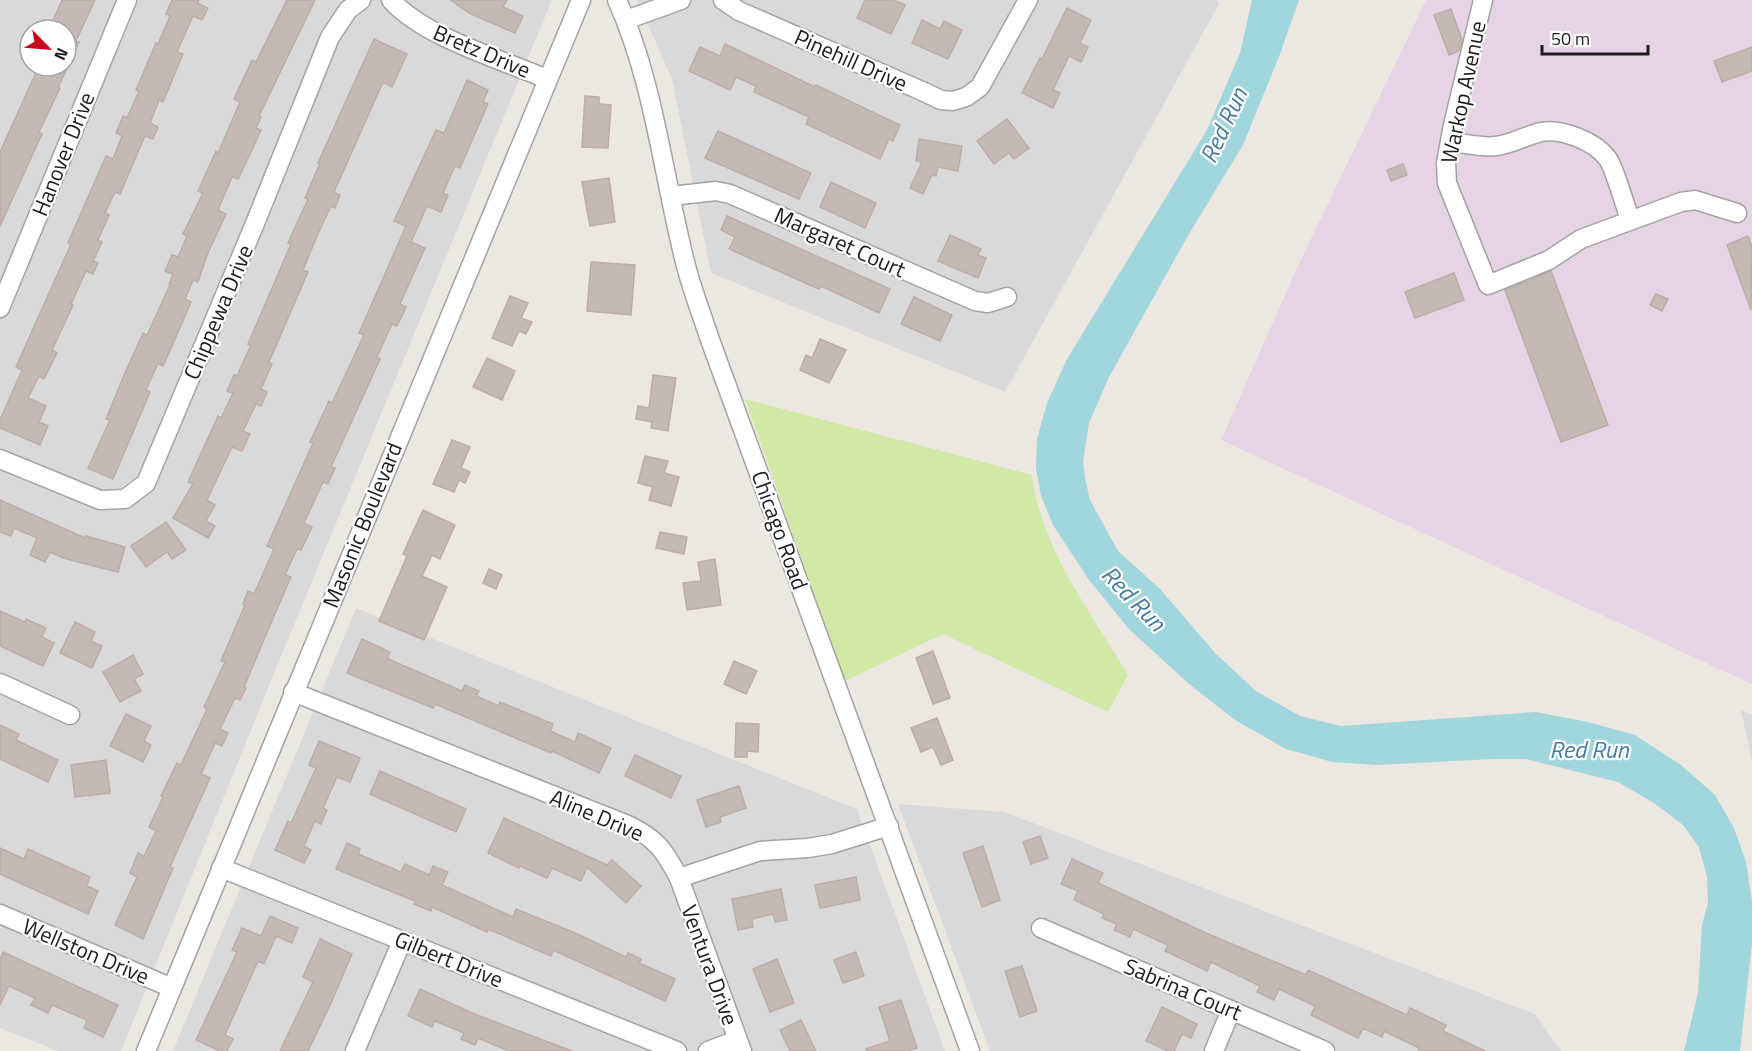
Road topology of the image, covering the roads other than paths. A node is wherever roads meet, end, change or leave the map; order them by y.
1 (127, 0) edge
2 (361, 0) edge
3 (391, 0) edge
4 (581, 0) edge
5 (681, 0) edge
6 (723, 0) edge
7 (1028, 0) edge
8 (1483, 0) edge
9 (619, 1) edge
10 (626, 20) junction
11 (547, 79) junction
12 (1450, 142) junction
13 (671, 196) junction
14 (1737, 213) dead end
15 (1630, 220) junction
16 (1007, 297) dead end
17 (0, 308) edge
18 (0, 459) edge
19 (0, 683) edge
20 (293, 692) junction
21 (70, 715) dead end
22 (889, 826) junction
23 (221, 868) junction
24 (679, 878) junction
25 (0, 914) edge
26 (1041, 928) dead end
27 (402, 941) junction
28 (172, 988) junction
29 (1231, 1010) junction
30 (739, 1046) edge
31 (146, 1051) edge
32 (355, 1051) edge
33 (677, 1051) edge
34 (708, 1051) edge
35 (970, 1051) edge
36 (1214, 1051) edge
37 (1325, 1051) edge

1 - 17 street, Hanover Drive
2 - 18 street, Chippewa Drive
3 - 11 street, Bretz Drive
4 - 11 street, Masonic Boulevard
5 - 10 street
6 - 7 street, Pinehill Drive
8 - 12 street, Warkop Avenue
9 - 10 street, Chicago Road
10 - 13 street, Chicago Road
11 - 20 street, Masonic Boulevard
12 - 15 street
12 - 15 street, Warkop Avenue
13 - 16 street, Margaret Court
13 - 22 street, Chicago Road
14 - 15 street
19 - 21 street
20 - 23 street, Masonic Boulevard
20 - 24 street, Aline Drive
22 - 24 street
22 - 35 street, Chicago Road
23 - 27 street, Gilbert Drive
23 - 28 street, Masonic Boulevard
24 - 30 street, Ventura Drive
25 - 28 street, Wellston Drive
26 - 29 street, Sabrina Court
27 - 32 street
27 - 33 street, Gilbert Drive
28 - 31 street, Masonic Boulevard
29 - 36 street
29 - 37 street, Sabrina Court
30 - 34 street

